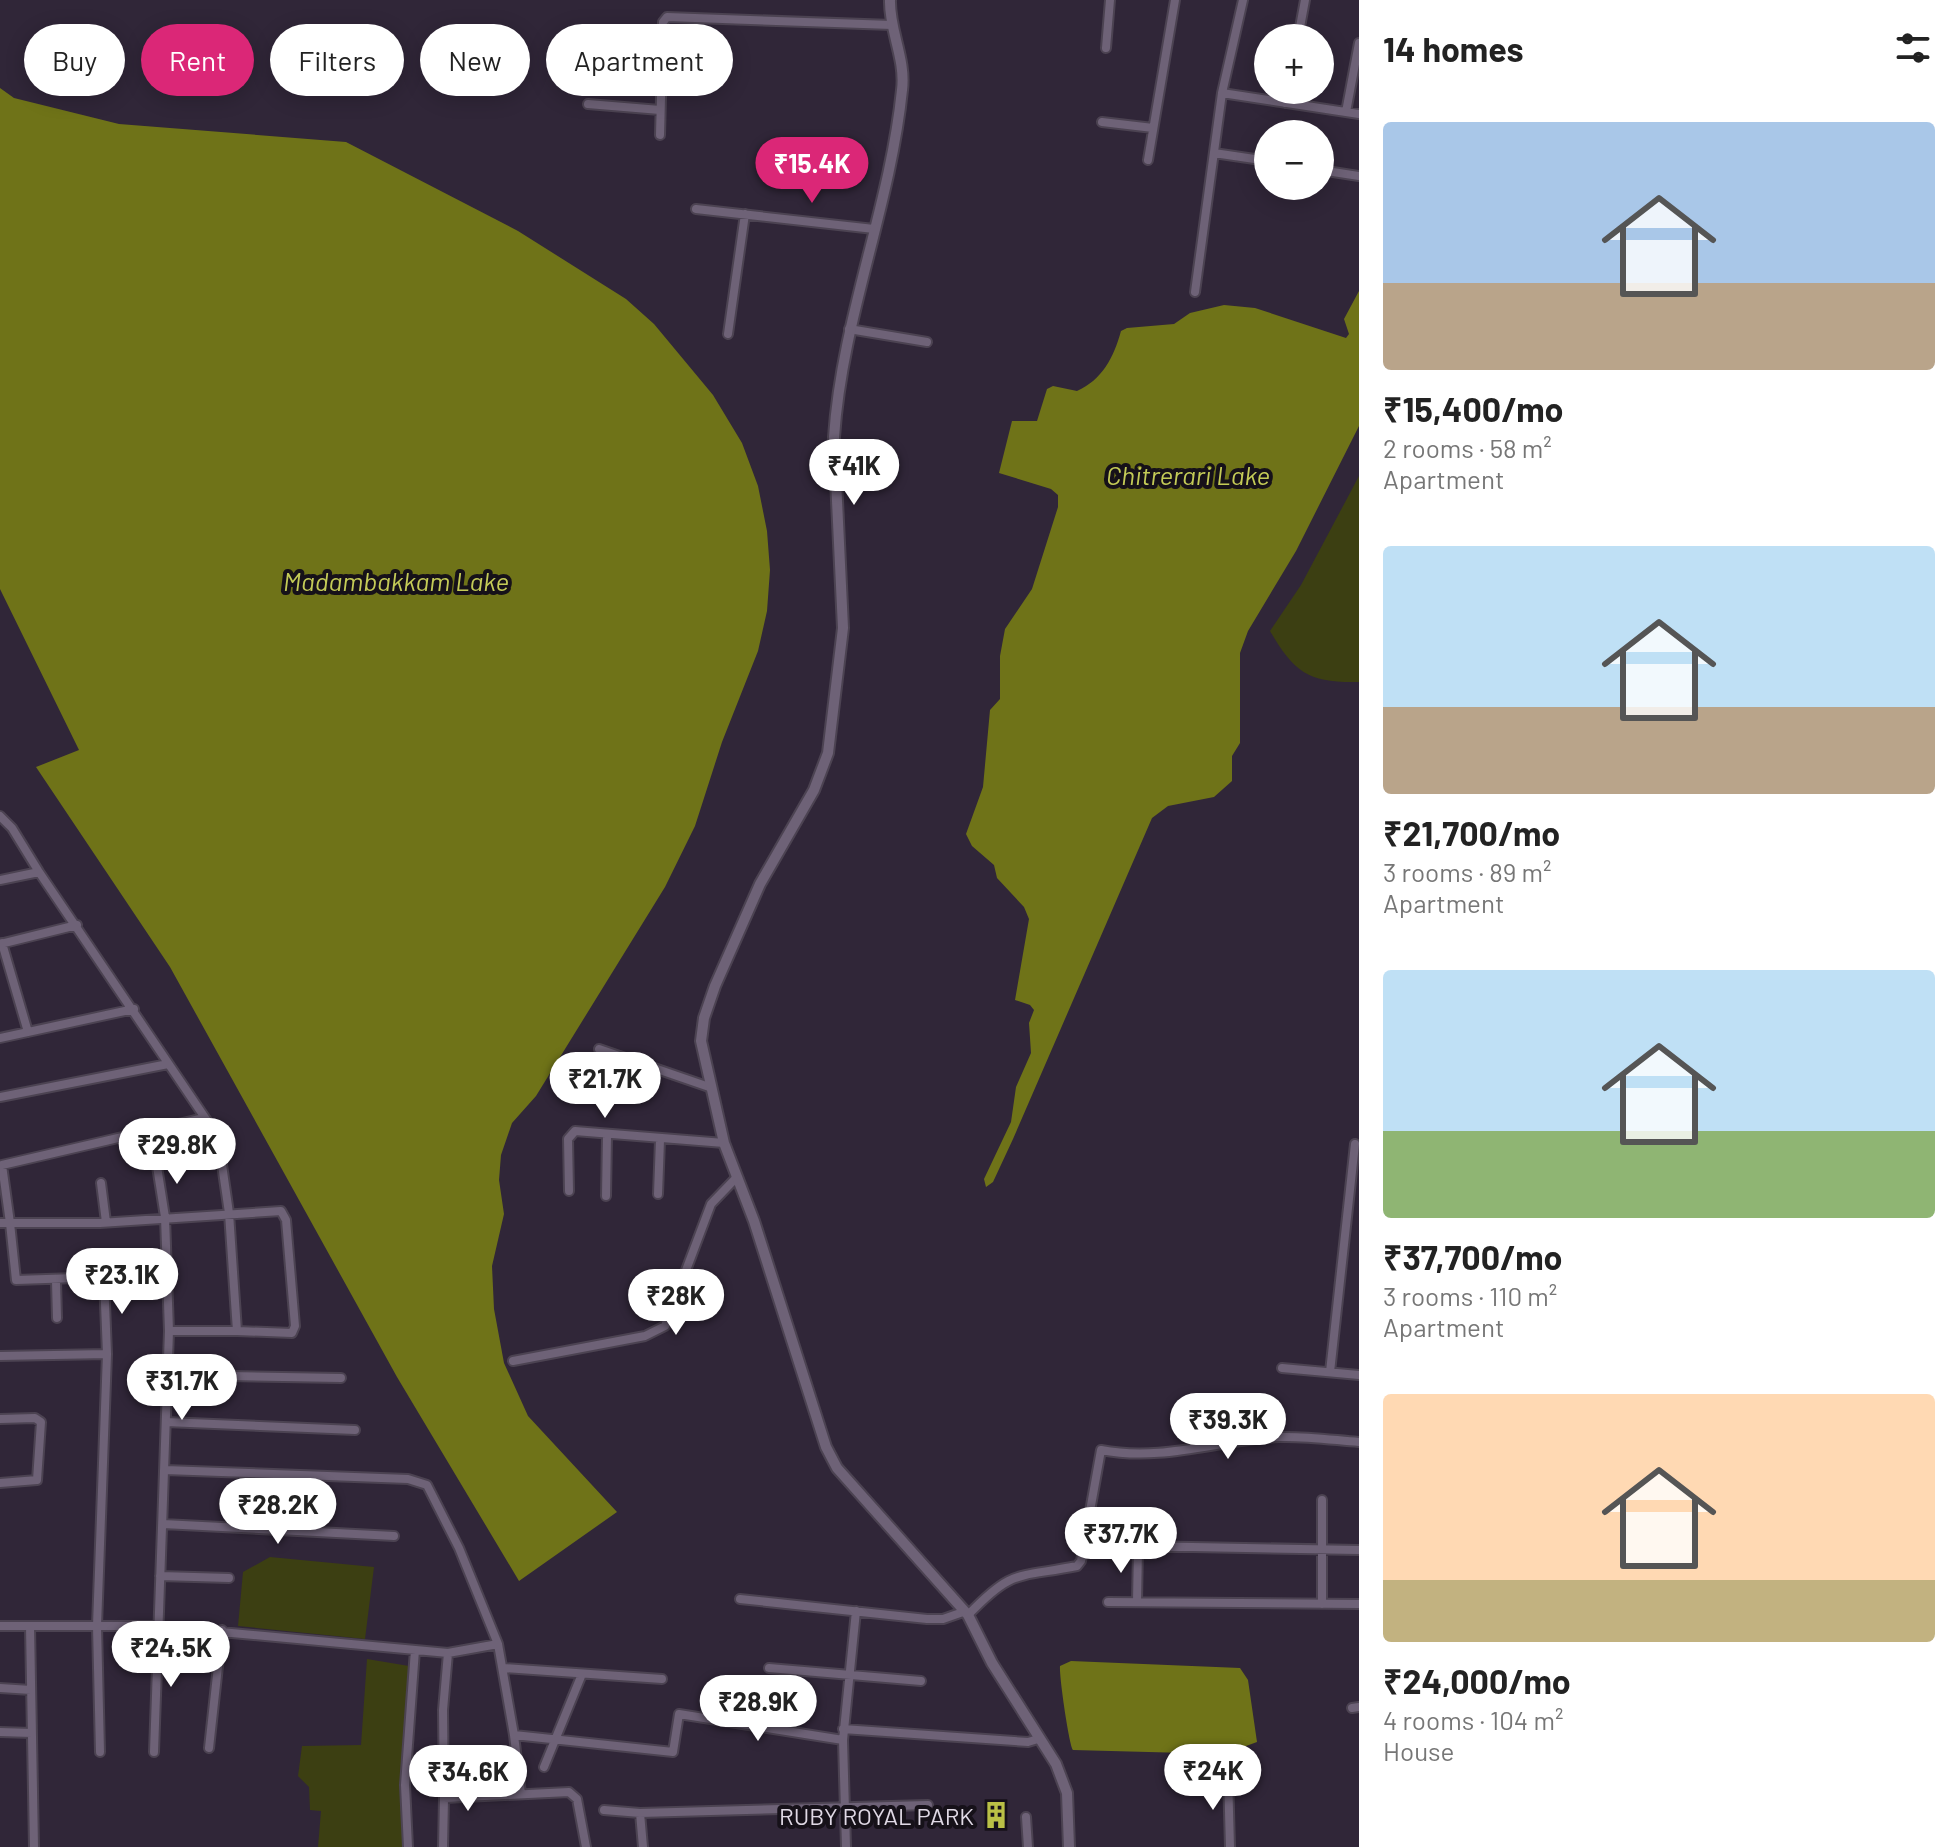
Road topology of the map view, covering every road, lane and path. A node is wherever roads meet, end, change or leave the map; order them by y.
1 (890, 0) edge
2 (1175, 0) edge
3 (1243, 0) edge
4 (1305, 0) edge
5 (1110, 3) edge
6 (1301, 24) edge
7 (892, 25) junction
8 (1359, 43) edge
9 (1106, 48) dead end
10 (1222, 93) junction
11 (1254, 98) edge
12 (588, 104) dead end
13 (1292, 104) edge
14 (660, 110) junction
15 (1346, 112) junction
16 (1359, 114) edge
17 (1102, 122) dead end
18 (1153, 128) junction
19 (660, 135) dead end
20 (1214, 153) junction
21 (1254, 159) edge
22 (1148, 160) dead end
23 (1334, 172) edge
24 (1359, 176) edge
25 (696, 209) dead end
26 (745, 214) junction
27 (874, 229) junction
28 (1195, 292) dead end
29 (849, 329) junction
30 (728, 334) dead end
31 (927, 342) dead end
32 (0, 816) edge
33 (39, 872) junction
34 (0, 880) edge
35 (77, 925) junction
36 (1, 944) edge
37 (134, 1009) junction
38 (28, 1032) junction
39 (0, 1038) edge
40 (599, 1049) dead end
41 (168, 1064) junction
42 (712, 1088) junction
43 (0, 1097) edge
44 (204, 1118) junction
45 (607, 1136) junction
46 (660, 1140) junction
47 (724, 1143) junction
48 (1355, 1144) dead end
49 (1, 1160) edge
50 (156, 1160) dead end
51 (736, 1178) junction
52 (101, 1183) dead end
53 (569, 1191) dead end
54 (658, 1194) dead end
55 (606, 1196) dead end
56 (229, 1213) junction
57 (165, 1217) junction
58 (106, 1222) junction
59 (5, 1223) edge
60 (166, 1275) junction
61 (104, 1278) junction
62 (56, 1281) junction
63 (57, 1318) dead end
64 (169, 1331) junction
65 (237, 1331) junction
66 (107, 1354) junction
67 (0, 1356) edge
68 (513, 1361) dead end
69 (1282, 1368) dead end
70 (1330, 1372) junction
71 (167, 1375) junction
72 (1359, 1375) edge
73 (341, 1378) dead end
74 (0, 1419) edge
75 (166, 1422) junction
76 (355, 1430) dead end
77 (1359, 1442) edge
78 (165, 1470) junction
79 (0, 1483) edge
80 (1322, 1500) dead end
81 (163, 1524) junction
82 (394, 1536) dead end
83 (1085, 1545) junction
84 (1138, 1548) junction
85 (1322, 1549) junction
86 (1359, 1550) edge
87 (160, 1576) junction
88 (229, 1578) dead end
89 (740, 1599) dead end
90 (1108, 1602) dead end
91 (1137, 1602) junction
92 (1322, 1604) junction
93 (1359, 1604) edge
94 (856, 1611) junction
95 (966, 1613) junction
96 (0, 1626) edge
97 (30, 1626) junction
98 (97, 1626) junction
99 (156, 1626) junction
100 (222, 1630) junction
101 (498, 1644) junction
102 (415, 1650) junction
103 (448, 1653) junction
104 (504, 1668) junction
105 (769, 1668) dead end
106 (582, 1674) junction
107 (849, 1675) junction
108 (662, 1679) dead end
109 (921, 1681) dead end
110 (0, 1688) edge
111 (31, 1690) junction
112 (843, 1729) junction
113 (0, 1732) edge
114 (32, 1733) junction
115 (514, 1735) junction
116 (555, 1739) junction
117 (1038, 1739) junction
118 (843, 1740) junction
119 (209, 1748) dead end
120 (100, 1752) dead end
121 (154, 1752) dead end
122 (544, 1767) dead end
123 (1228, 1775) dead end
124 (521, 1794) junction
125 (444, 1798) junction
126 (842, 1805) junction
127 (928, 1805) dead end
128 (604, 1810) dead end
129 (640, 1813) junction
130 (1026, 1817) dead end
131 (34, 1847) edge
132 (408, 1847) edge
133 (443, 1847) edge
134 (586, 1847) edge
135 (643, 1847) edge
136 (846, 1847) edge
137 (1028, 1847) edge
138 (1069, 1847) edge
139 (1230, 1847) edge

1 - 7 street
2 - 18 street
3 - 10 street
4 - 6 street
5 - 9 street
7 - 14 street
7 - 27 street
8 - 15 street
10 - 11 street
10 - 20 street
12 - 14 street
13 - 15 street
14 - 19 street
15 - 16 street
17 - 18 street
18 - 22 street
20 - 21 street
20 - 28 street
23 - 24 street
25 - 26 street
26 - 27 street
26 - 30 street
27 - 29 street
29 - 31 street
29 - 42 street
32 - 33 street
33 - 34 street
33 - 35 street
35 - 36 street
35 - 37 street
36 - 38 street
37 - 38 street
37 - 41 street
38 - 39 street
40 - 42 street
41 - 43 street
41 - 44 street
42 - 47 street
44 - 49 street
44 - 56 street
45 - 46 street
45 - 53 street
45 - 55 street
46 - 47 street
46 - 54 street
47 - 51 street
48 - 70 street
49 - 59 street
50 - 57 street
51 - 68 street
51 - 95 street
52 - 58 street
56 - 57 street
56 - 65 street
56 - 65 street
57 - 58 street
57 - 60 street
58 - 59 street
59 - 62 street
60 - 61 street
60 - 64 street
61 - 62 street
61 - 66 street
62 - 63 street
64 - 65 street
64 - 71 street
66 - 67 street
66 - 98 street
69 - 70 street
70 - 72 street
71 - 73 street
71 - 75 street
74 - 79 street
75 - 76 street
75 - 78 street
77 - 83 street
78 - 81 street
78 - 101 street
80 - 85 street
81 - 82 street
81 - 87 street
83 - 84 street
83 - 95 street
84 - 85 street
84 - 91 street
85 - 86 street
85 - 92 street
87 - 88 street
87 - 99 street
89 - 94 street
90 - 91 street
91 - 92 street
92 - 93 street
94 - 95 street
94 - 107 street
95 - 117 street
96 - 97 street
97 - 98 street
97 - 111 street
98 - 99 street
98 - 120 street
99 - 100 street
99 - 121 street
100 - 102 street
100 - 119 street
101 - 103 street
101 - 104 street
102 - 103 street
102 - 132 street
103 - 125 street
104 - 106 street
104 - 115 street
105 - 107 street
106 - 108 street
106 - 116 street
107 - 109 street
107 - 112 street
110 - 111 street
111 - 114 street
112 - 117 street
112 - 118 street
113 - 114 street
114 - 131 street
115 - 116 street
115 - 124 street
116 - 118 street
116 - 122 street
117 - 138 street
118 - 126 street
123 - 139 street
124 - 125 street
124 - 134 street
125 - 133 street
126 - 127 street
126 - 129 street
126 - 136 street
128 - 129 street
129 - 135 street
130 - 137 street

